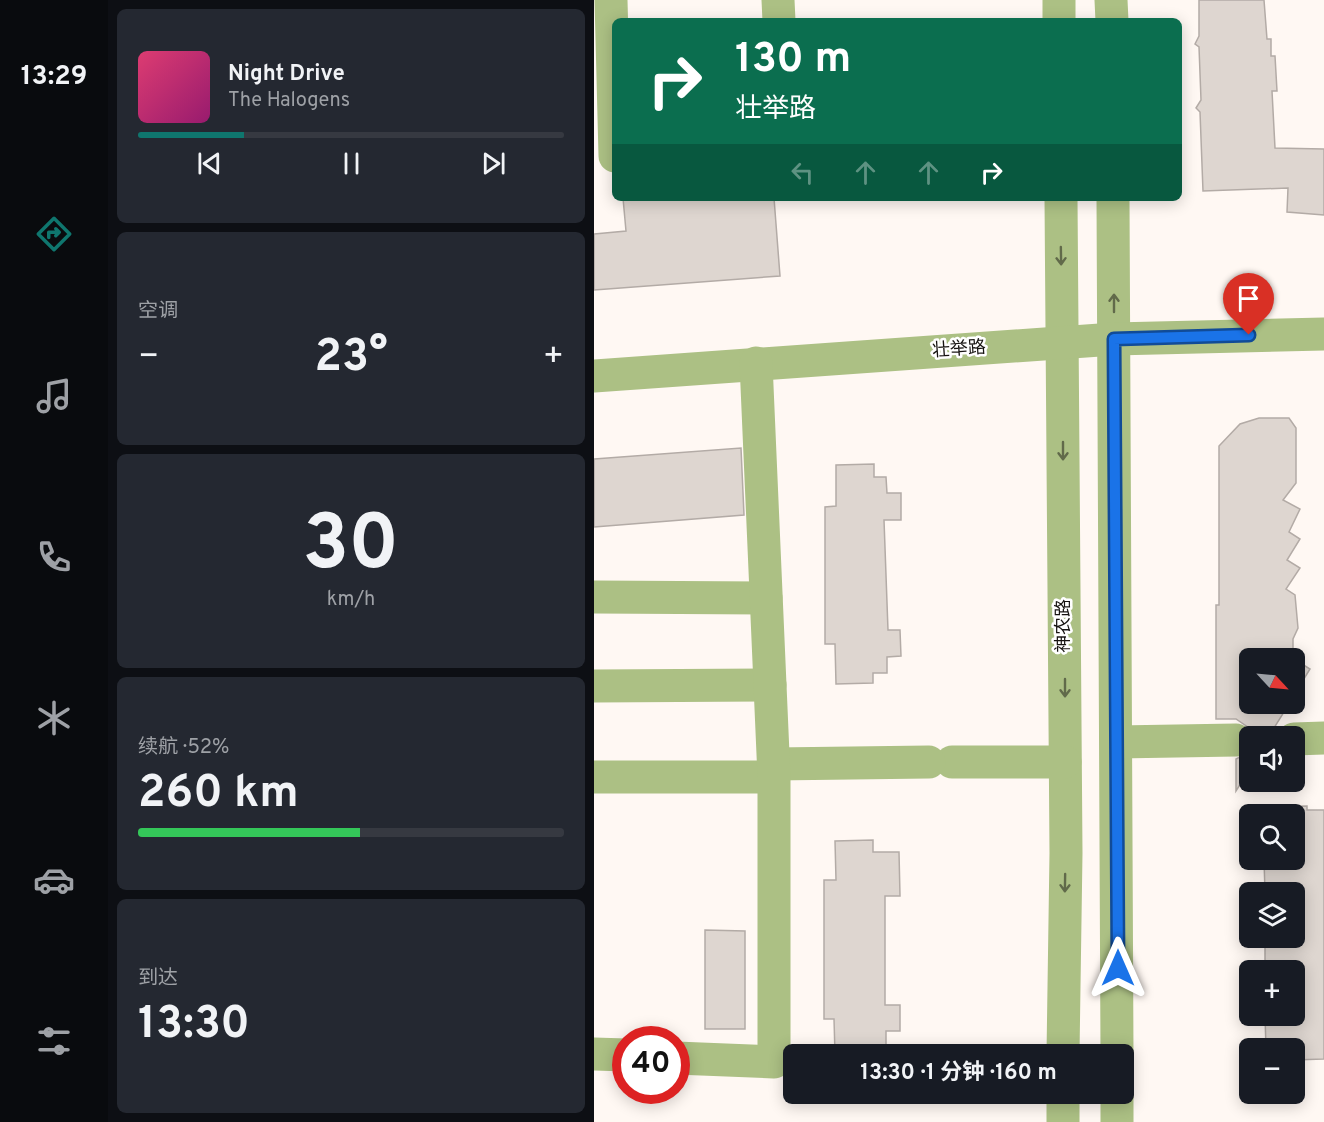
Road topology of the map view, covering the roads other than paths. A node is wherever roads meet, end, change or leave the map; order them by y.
1 (611, 0) edge
2 (778, 0) edge
3 (1059, 0) edge
4 (1112, 0) edge
5 (779, 18) edge
6 (1059, 18) edge
7 (1112, 18) edge
8 (608, 160) edge
9 (1061, 201) edge
10 (1113, 201) edge
11 (1324, 334) edge
12 (1114, 339) junction
13 (1063, 342) junction
14 (756, 363) junction
15 (594, 376) edge
16 (594, 597) edge
17 (766, 598) junction
18 (770, 685) junction
19 (594, 686) edge
20 (1324, 738) edge
21 (1305, 739) edge
22 (1236, 740) dead end
23 (1117, 742) junction
24 (1065, 762) junction
25 (774, 770) junction
26 (594, 777) edge
27 (1064, 1044) edge
28 (1117, 1044) edge
29 (594, 1054) edge
30 (612, 1055) edge
31 (690, 1059) edge
32 (1063, 1104) edge
33 (1117, 1104) edge
34 (1063, 1122) edge
35 (1117, 1122) edge

1 - 8 street
2 - 5 street
3 - 6 street
4 - 7 street
9 -> 13 street, 神农路
12 -> 10 street
11 - 12 street, 壮举路
12 - 13 street, 壮举路
12 - 23 street
13 - 14 street, 壮举路
13 -> 24 street, 神农路
14 - 15 street, 壮举路
14 - 17 street
16 - 17 street
17 - 18 street
18 - 19 street
18 - 25 street
20 - 21 street
22 - 23 street
23 - 28 street
24 - 25 street
24 -> 27 street, 神农路
25 - 26 street
25 - 31 street
29 - 30 street
32 - 34 street
33 - 35 street

